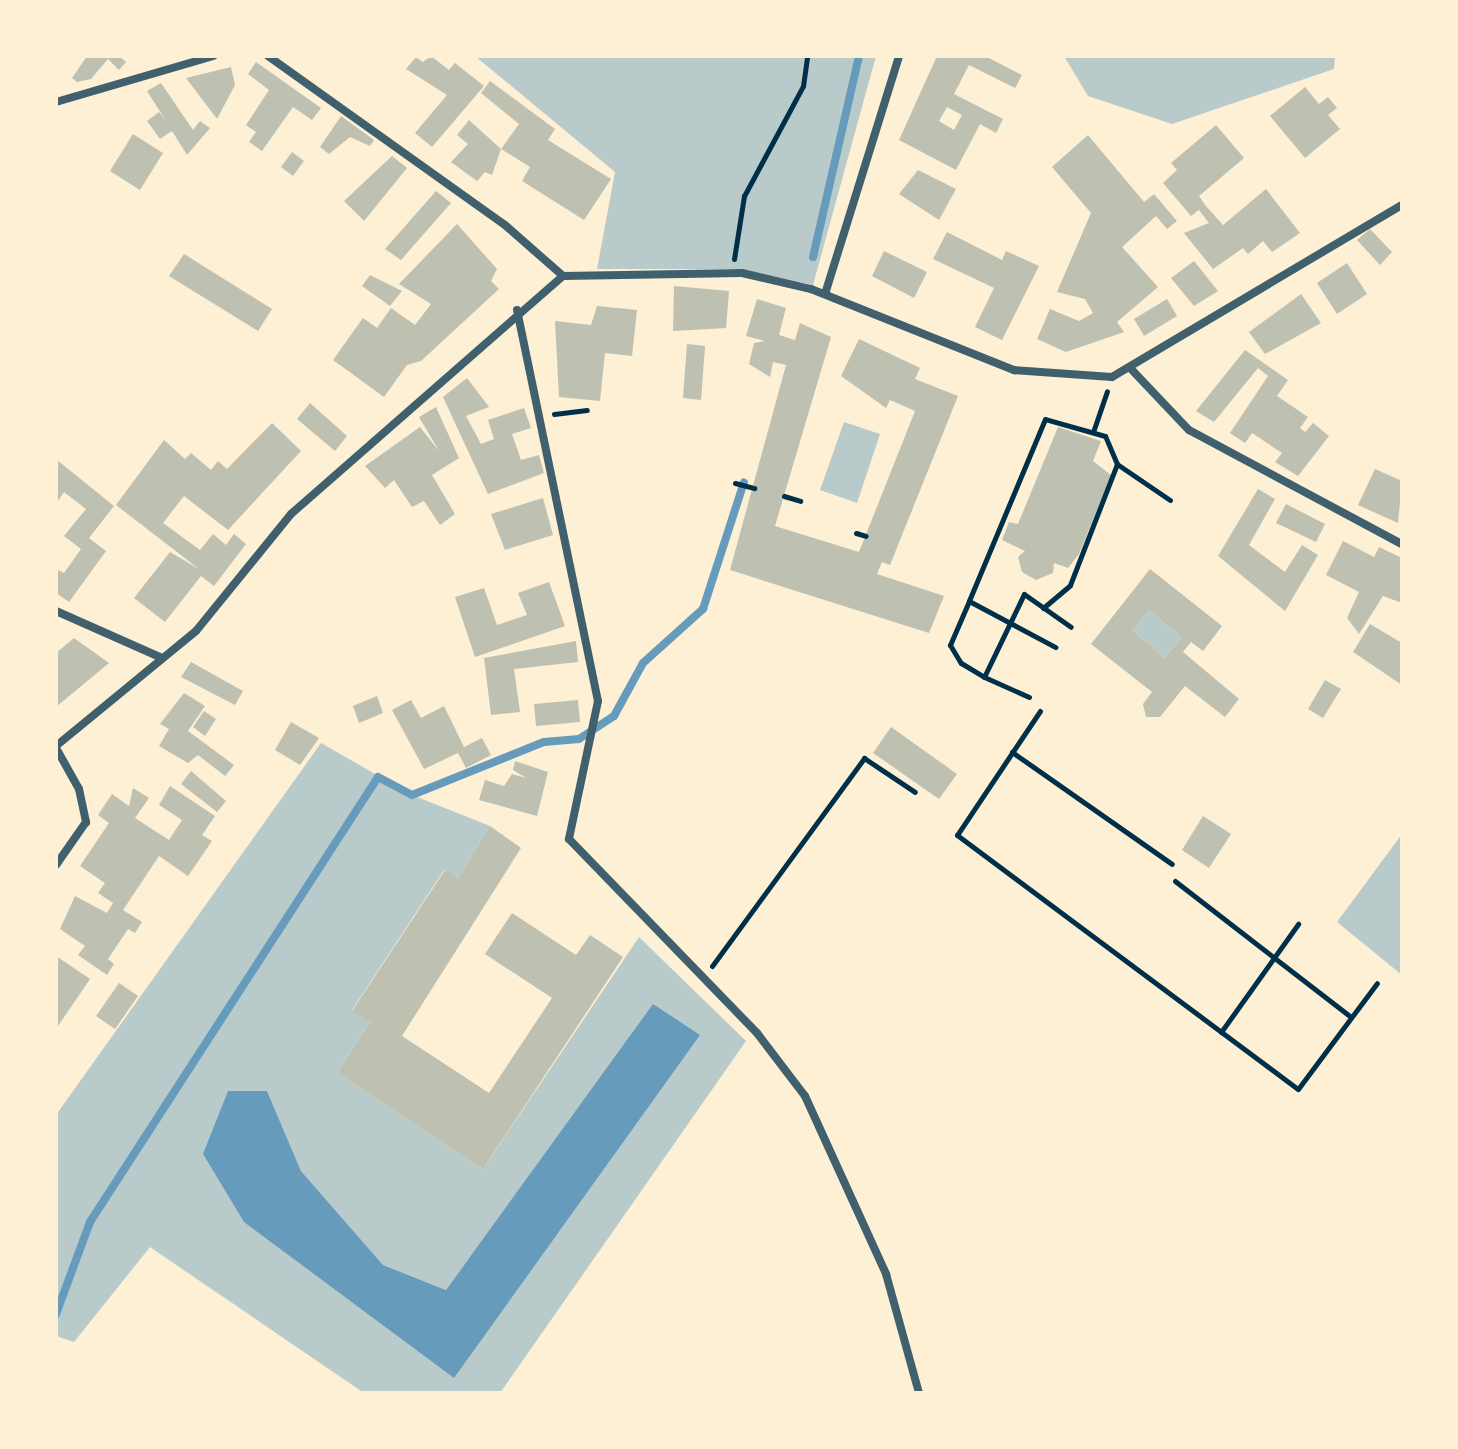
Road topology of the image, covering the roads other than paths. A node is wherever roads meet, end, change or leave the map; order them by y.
1 (213, 56) edge
2 (268, 56) edge
3 (899, 56) edge
4 (56, 102) edge
5 (1402, 205) edge
6 (563, 276) junction
7 (825, 294) junction
8 (517, 310) junction
9 (1132, 370) junction
10 (1402, 544) edge
11 (56, 611) edge
12 (162, 658) junction
13 (56, 747) edge
14 (56, 865) edge
15 (919, 1393) edge

1 - 4 street
2 - 6 street
3 - 7 street
5 - 9 street
6 - 7 street
6 - 8 street
7 - 9 street
8 - 12 street
8 - 15 street
9 - 10 street
11 - 12 street
12 - 13 street
13 - 14 street

